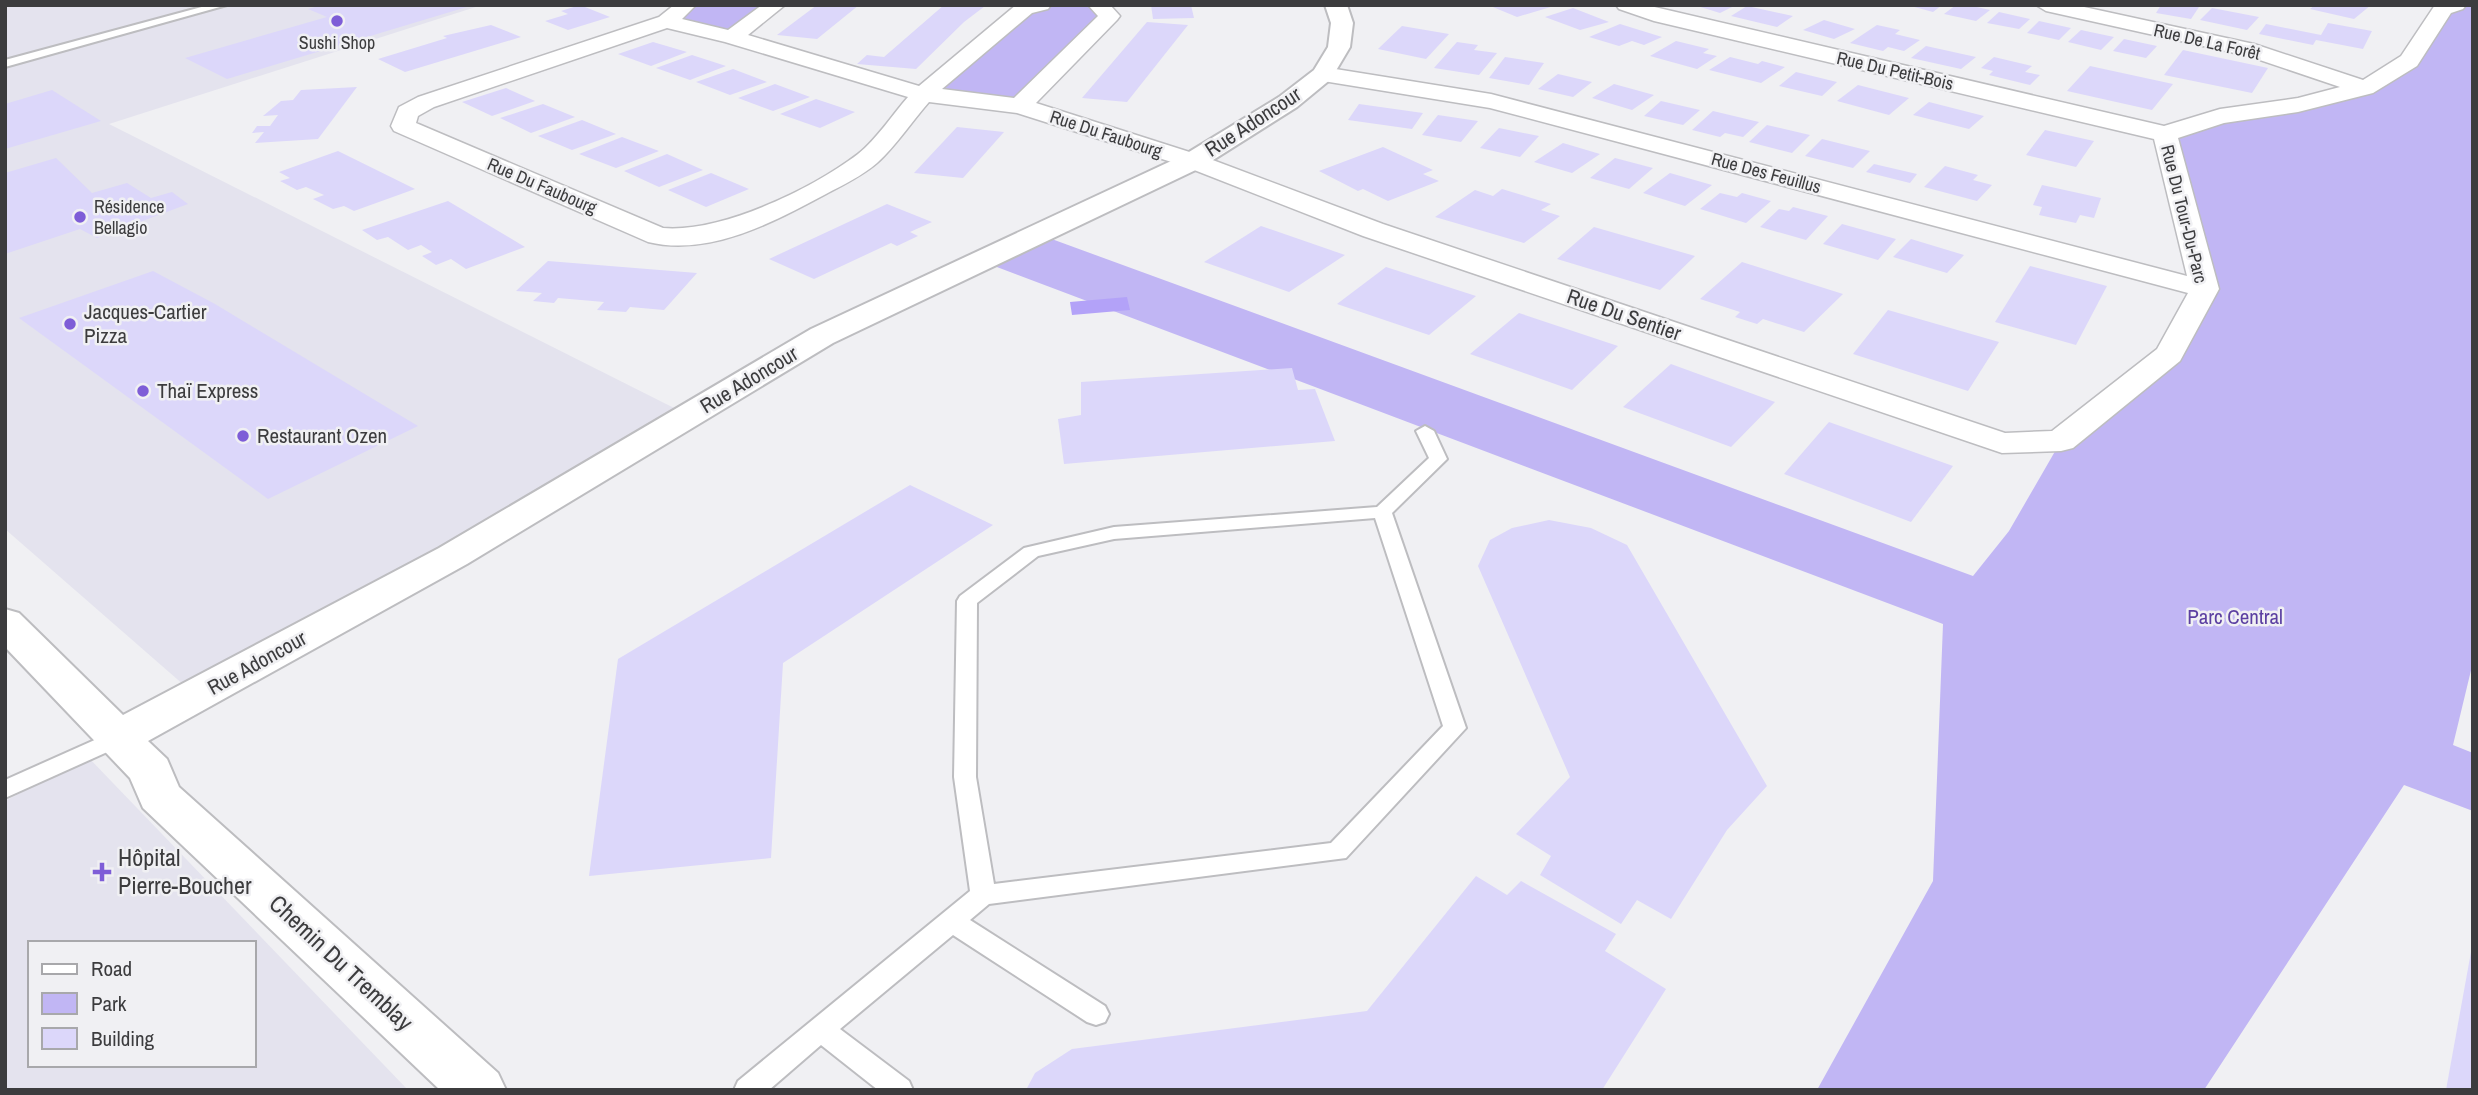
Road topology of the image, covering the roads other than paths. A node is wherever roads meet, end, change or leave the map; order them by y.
1 (222, 5) edge
2 (687, 5) edge
3 (775, 5) edge
4 (1041, 5) edge
5 (1098, 5) edge
6 (1336, 5) edge
7 (1626, 5) edge
8 (2046, 5) edge
9 (2443, 7) edge
10 (666, 21) junction
11 (732, 37) junction
12 (5, 52) edge
13 (19, 60) junction
14 (5, 64) edge
15 (1323, 74) junction
16 (2365, 88) junction
17 (923, 94) junction
18 (1020, 106) junction
19 (2165, 134) junction
20 (1193, 161) junction
21 (2205, 289) junction
22 (1425, 431) dead end
23 (2061, 440) joint
24 (1382, 512) junction
25 (5, 622) edge
26 (117, 738) junction
27 (5, 790) edge
28 (983, 895) junction
29 (951, 921) junction
30 (1096, 1014) dead end
31 (820, 1029) junction
32 (478, 1090) edge
33 (748, 1090) edge
34 (899, 1090) edge

1 - 13 lane
2 - 10 street, Rue Du Faubourg
3 - 11 street
4 - 17 street, Rue Du Faubourg
5 - 18 street, Rue Du Faubourg
6 - 15 street, Rue Adoncour
7 - 19 street, Rue Du Petit-Bois
8 - 16 street, Rue De La Forêt
9 - 16 street, Rue Du Tour-Du-Parc
10 - 11 street, Rue Du Faubourg
10 - 17 street, Rue Du Faubourg
11 - 17 street, Rue Du Faubourg
12 - 13 lane
13 - 14 lane
15 - 20 street, Rue Adoncour
15 - 21 street, Rue Des Feuillus
16 - 19 street, Rue Du Tour-Du-Parc
17 - 18 street, Rue Du Faubourg
18 - 20 street, Rue Du Faubourg
19 - 21 street, Rue Du Tour-Du-Parc
20 - 23 street, Rue Du Sentier
20 - 26 street, Rue Adoncour
21 - 23 street, Rue Du Tour-Du-Parc
22 - 24 lane
24 - 28 lane
24 - 28 lane
25 - 26 street, Chemin Du Tremblay
26 - 27 lane
26 - 32 street, Chemin Du Tremblay
28 - 29 lane
29 - 30 lane
29 - 31 lane
31 - 33 lane
31 - 34 lane

